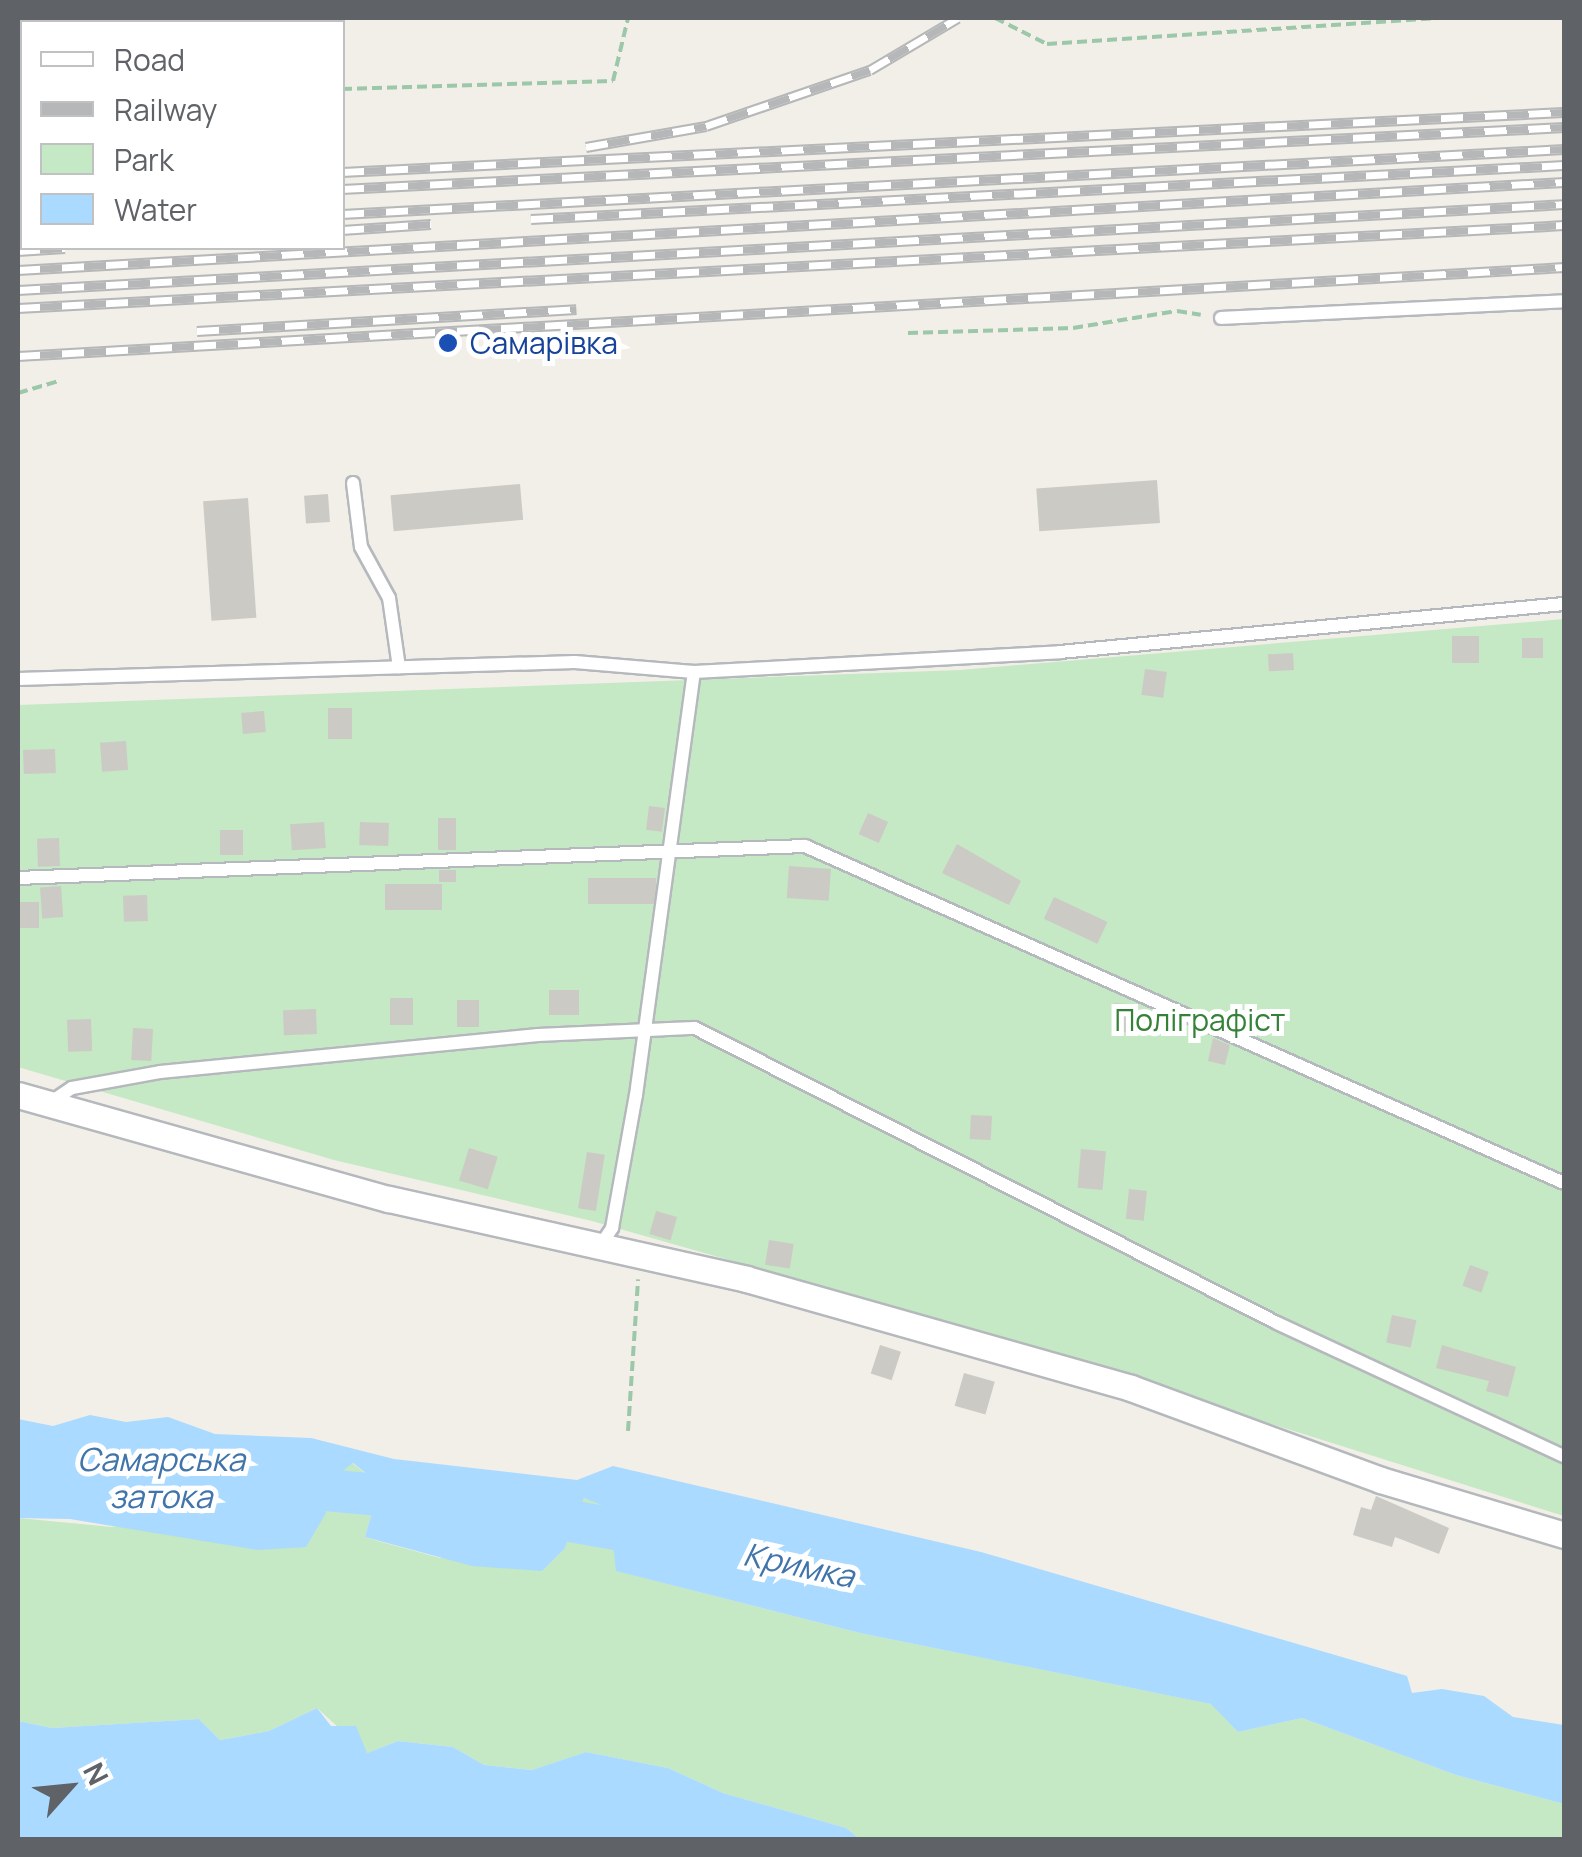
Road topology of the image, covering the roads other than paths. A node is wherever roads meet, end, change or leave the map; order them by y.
1 (1564, 301) edge
2 (1221, 318) road end
3 (353, 483) dead end
4 (1564, 604) edge
5 (399, 667) junction
6 (694, 672) junction
7 (18, 679) edge
8 (670, 848) junction
9 (18, 878) edge
10 (645, 1030) junction
11 (18, 1096) edge
12 (49, 1104) junction
13 (1564, 1183) edge
14 (600, 1246) junction
15 (1564, 1456) edge
16 (1564, 1535) edge

1 - 2 lane
3 - 5 lane
4 - 6 lane
5 - 6 lane
5 - 7 lane
6 - 8 lane
8 - 9 lane
8 - 10 lane
8 - 13 lane
10 - 12 lane
10 - 14 lane
10 - 15 lane
11 - 12 street
12 - 14 street
14 - 16 street

